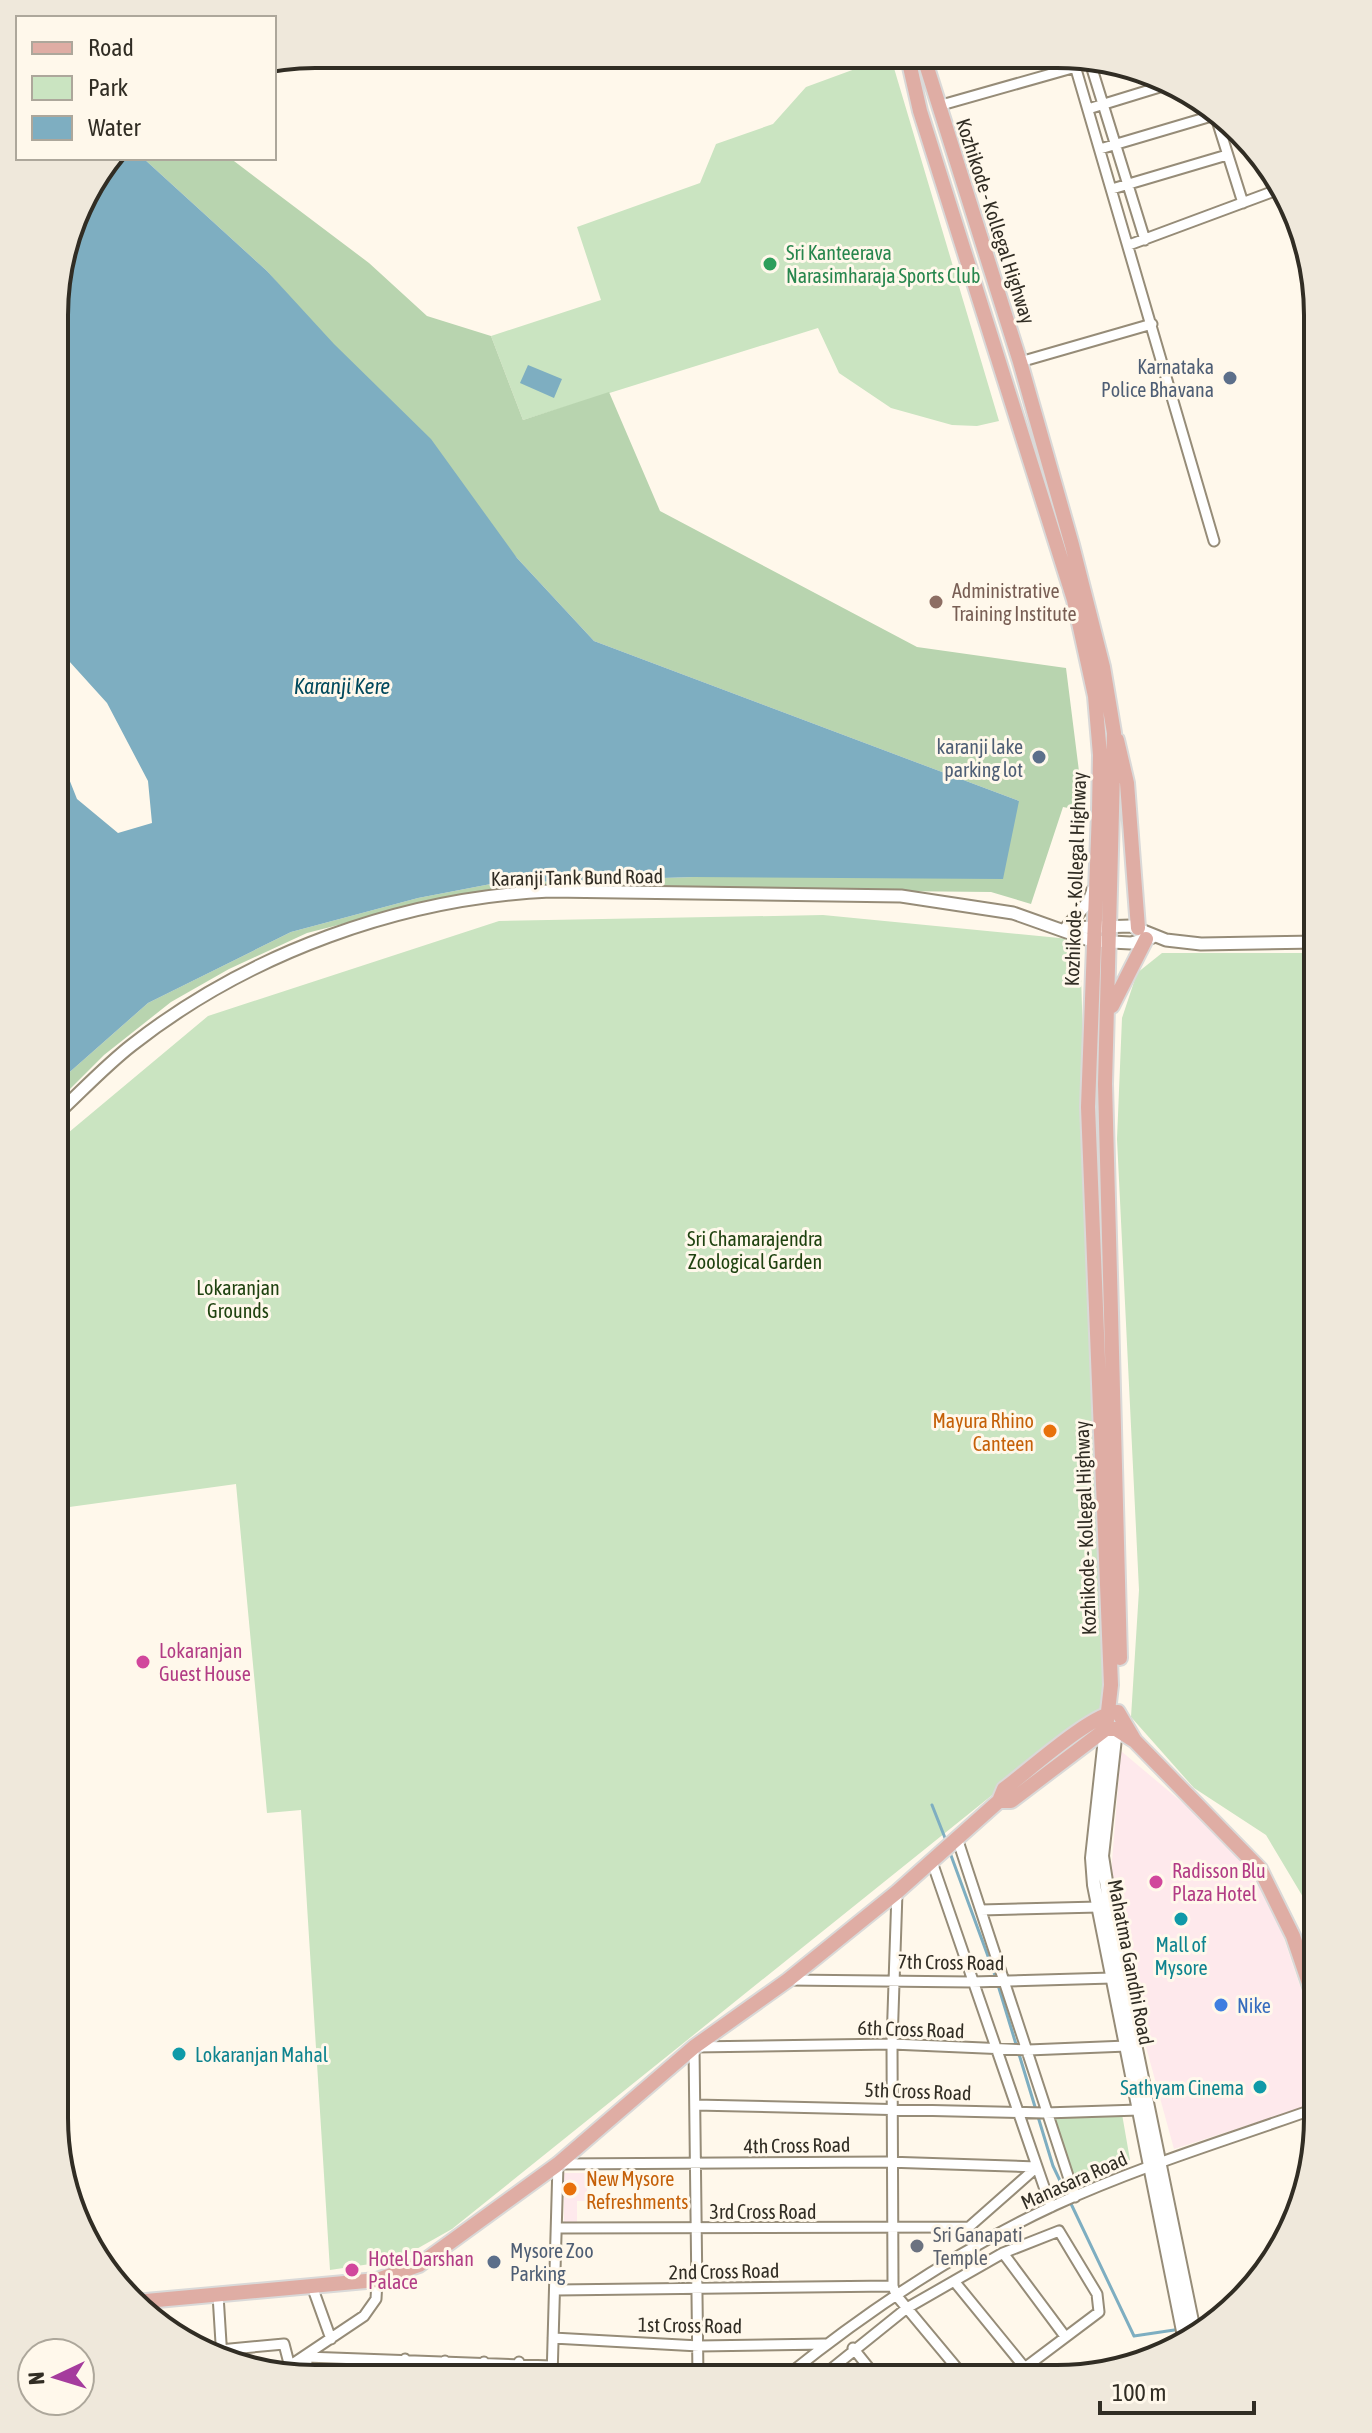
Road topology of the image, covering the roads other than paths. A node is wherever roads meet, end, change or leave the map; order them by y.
1 (910, 68) edge
2 (927, 68) edge
3 (1061, 68) edge
4 (1077, 69) edge
5 (1093, 72) edge
6 (1155, 88) edge
7 (1103, 104) junction
8 (938, 106) junction
9 (1088, 109) junction
10 (1203, 116) edge
11 (1219, 128) edge
12 (1115, 144) junction
13 (1100, 149) junction
14 (1227, 155) junction
15 (1127, 185) junction
16 (1112, 189) junction
17 (1271, 192) edge
18 (1243, 203) junction
19 (1145, 240) junction
20 (1129, 245) junction
21 (1152, 324) junction
22 (1020, 362) junction
23 (1214, 541) dead end
24 (1114, 733) junction
25 (1096, 884) junction
26 (1110, 926) junction
27 (1064, 928) junction
28 (1092, 934) junction
29 (1146, 934) junction
30 (1304, 942) edge
31 (1109, 943) junction
32 (1109, 1012) junction
33 (68, 1104) edge
34 (1113, 1712) junction
35 (1111, 1729) junction
36 (1135, 1741) junction
37 (999, 1801) junction
38 (955, 1839) junction
39 (932, 1858) junction
40 (897, 1892) junction
41 (1099, 1907) junction
42 (981, 1910) junction
43 (1303, 1966) edge
44 (1112, 1978) junction
45 (894, 1979) junction
46 (788, 1980) junction
47 (1004, 1981) junction
48 (972, 1982) junction
49 (892, 2044) junction
50 (1127, 2046) junction
51 (694, 2047) junction
52 (994, 2049) junction
53 (1025, 2049) junction
54 (695, 2105) junction
55 (892, 2108) junction
56 (1139, 2110) junction
57 (1024, 2112) junction
58 (1046, 2113) junction
59 (1303, 2113) edge
60 (892, 2163) junction
61 (558, 2164) junction
62 (696, 2164) junction
63 (1155, 2165) junction
64 (1037, 2167) junction
65 (1075, 2197) junction
66 (1054, 2206) junction
67 (557, 2228) junction
68 (893, 2228) junction
69 (697, 2229) junction
70 (1003, 2253) junction
71 (377, 2280) junction
72 (954, 2281) junction
73 (313, 2289) junction
74 (556, 2290) junction
75 (698, 2290) junction
76 (895, 2291) junction
77 (218, 2295) junction
78 (149, 2301) edge
79 (907, 2308) junction
80 (1186, 2323) junction
81 (1188, 2326) edge
82 (1186, 2328) edge
83 (1064, 2335) junction
84 (553, 2338) junction
85 (331, 2339) junction
86 (827, 2344) junction
87 (221, 2346) edge
88 (699, 2346) junction
89 (853, 2348) junction
90 (238, 2352) edge
91 (306, 2357) junction
92 (405, 2359) junction
93 (364, 2360) junction
94 (445, 2361) junction
95 (484, 2362) joint
96 (519, 2362) joint
97 (289, 2363) edge
98 (295, 2364) edge
99 (307, 2365) edge
100 (364, 2365) edge
101 (405, 2365) edge
102 (445, 2365) edge
103 (544, 2365) edge
104 (552, 2365) edge
105 (698, 2365) edge
106 (800, 2365) edge
107 (834, 2365) edge
108 (867, 2365) edge
109 (954, 2365) edge
110 (1023, 2365) edge
111 (1029, 2365) edge

1 - 25 main road, Kozhikode - Kollegal Highway
2 - 8 main road, Kozhikode - Kollegal Highway
3 - 8 street
4 - 9 street
5 - 7 street
6 - 7 street
7 - 9 street
7 - 12 street
8 - 22 main road, Kozhikode - Kollegal Highway
9 - 13 street
10 - 12 street
11 - 14 street
12 - 13 street
12 - 15 street
13 - 16 street
14 - 15 street
14 - 18 street
15 - 16 street
15 - 19 street
16 - 20 street
17 - 18 street
18 - 19 street
19 - 20 street
20 - 21 street
21 - 22 street
21 - 23 street
22 - 24 main road, Kozhikode - Kollegal Highway
24 - 26 main road, Kozhikode - Kollegal Highway
24 - 29 main road
25 - 27 street
25 - 28 main road, Kozhikode - Kollegal Highway
26 - 28 street
26 - 29 street
26 - 31 main road, Kozhikode - Kollegal Highway
27 - 28 street, Karanji Tank Bund Road
27 - 33 street, Karanji Tank Bund Road
28 - 31 street
28 - 34 main road, Kozhikode - Kollegal Highway
29 - 30 street
29 - 31 street
29 - 32 main road
31 - 32 main road, Kozhikode - Kollegal Highway
32 - 34 main road, Kozhikode - Kollegal Highway
34 - 35 main road, Kozhikode - Kollegal Highway
34 - 36 main road
34 - 37 main road
35 - 36 main road
35 - 37 main road
35 - 41 main road, Mahatma Gandhi Road
35 - 63 main road, Mahatma Gandhi Road
36 - 43 main road
37 - 38 main road
38 - 39 main road
38 - 42 street
39 - 40 main road
39 - 48 street
40 - 45 street
40 - 46 main road
41 - 42 street
41 - 44 main road, Mahatma Gandhi Road
42 - 47 street
44 - 47 street, 7th Cross Road
44 - 50 main road, Mahatma Gandhi Road
45 - 46 street, 7th Cross Road
45 - 48 street, 7th Cross Road
45 - 49 street
46 - 51 main road
47 - 48 street, 7th Cross Road
47 - 53 street
48 - 52 street
49 - 51 street, 6th Cross Road
49 - 52 street, 6th Cross Road
49 - 55 street
50 - 53 street, 6th Cross Road
50 - 56 main road, Mahatma Gandhi Road
51 - 54 street
51 - 61 main road
52 - 53 street, 6th Cross Road
52 - 57 street
53 - 58 street
54 - 55 street, 5th Cross Road
54 - 62 street
55 - 57 street, 5th Cross Road
55 - 60 street
56 - 58 street, 5th Cross Road
56 - 63 main road, Mahatma Gandhi Road
57 - 58 street, 5th Cross Road
57 - 64 street
58 - 65 street
59 - 63 street, Manasara Road
60 - 62 street, 4th Cross Road
60 - 64 street, 4th Cross Road
60 - 68 street
61 - 62 street, 4th Cross Road
61 - 67 street
61 - 71 main road
62 - 69 street
63 - 65 street, Manasara Road
63 - 80 main road, Mahatma Gandhi Road
64 - 66 street
64 - 68 street, 3rd Cross Road
65 - 66 street, Manasara Road
66 - 76 street, Manasara Road
67 - 69 street, 3rd Cross Road
67 - 74 street
68 - 69 street, 3rd Cross Road
68 - 76 street
69 - 75 street
70 - 72 street
70 - 83 street
70 - 83 street
71 - 73 main road
71 - 85 street
72 - 79 street
72 - 110 street
73 - 77 main road
73 - 85 street
74 - 75 street, 2nd Cross Road
74 - 84 street
75 - 76 street, 2nd Cross Road
75 - 88 street
76 - 79 street
76 - 86 street, Manasara Road
77 - 78 main road
77 - 87 street
79 - 89 street
79 - 109 street
80 - 81 main road, Mahatma Gandhi Road
80 - 82 main road, Mahatma Gandhi Road
83 - 111 street
84 - 88 street, 1st Cross Road
84 - 104 street
85 - 91 street
86 - 88 street, 1st Cross Road
86 - 106 street, Manasara Road
88 - 105 street
89 - 107 street
89 - 108 street
90 - 97 street
91 - 93 street
91 - 98 street
91 - 99 street
92 - 93 street
92 - 94 street
92 - 101 street
93 - 100 street
94 - 95 street
94 - 102 street
95 - 96 street
96 - 103 street

